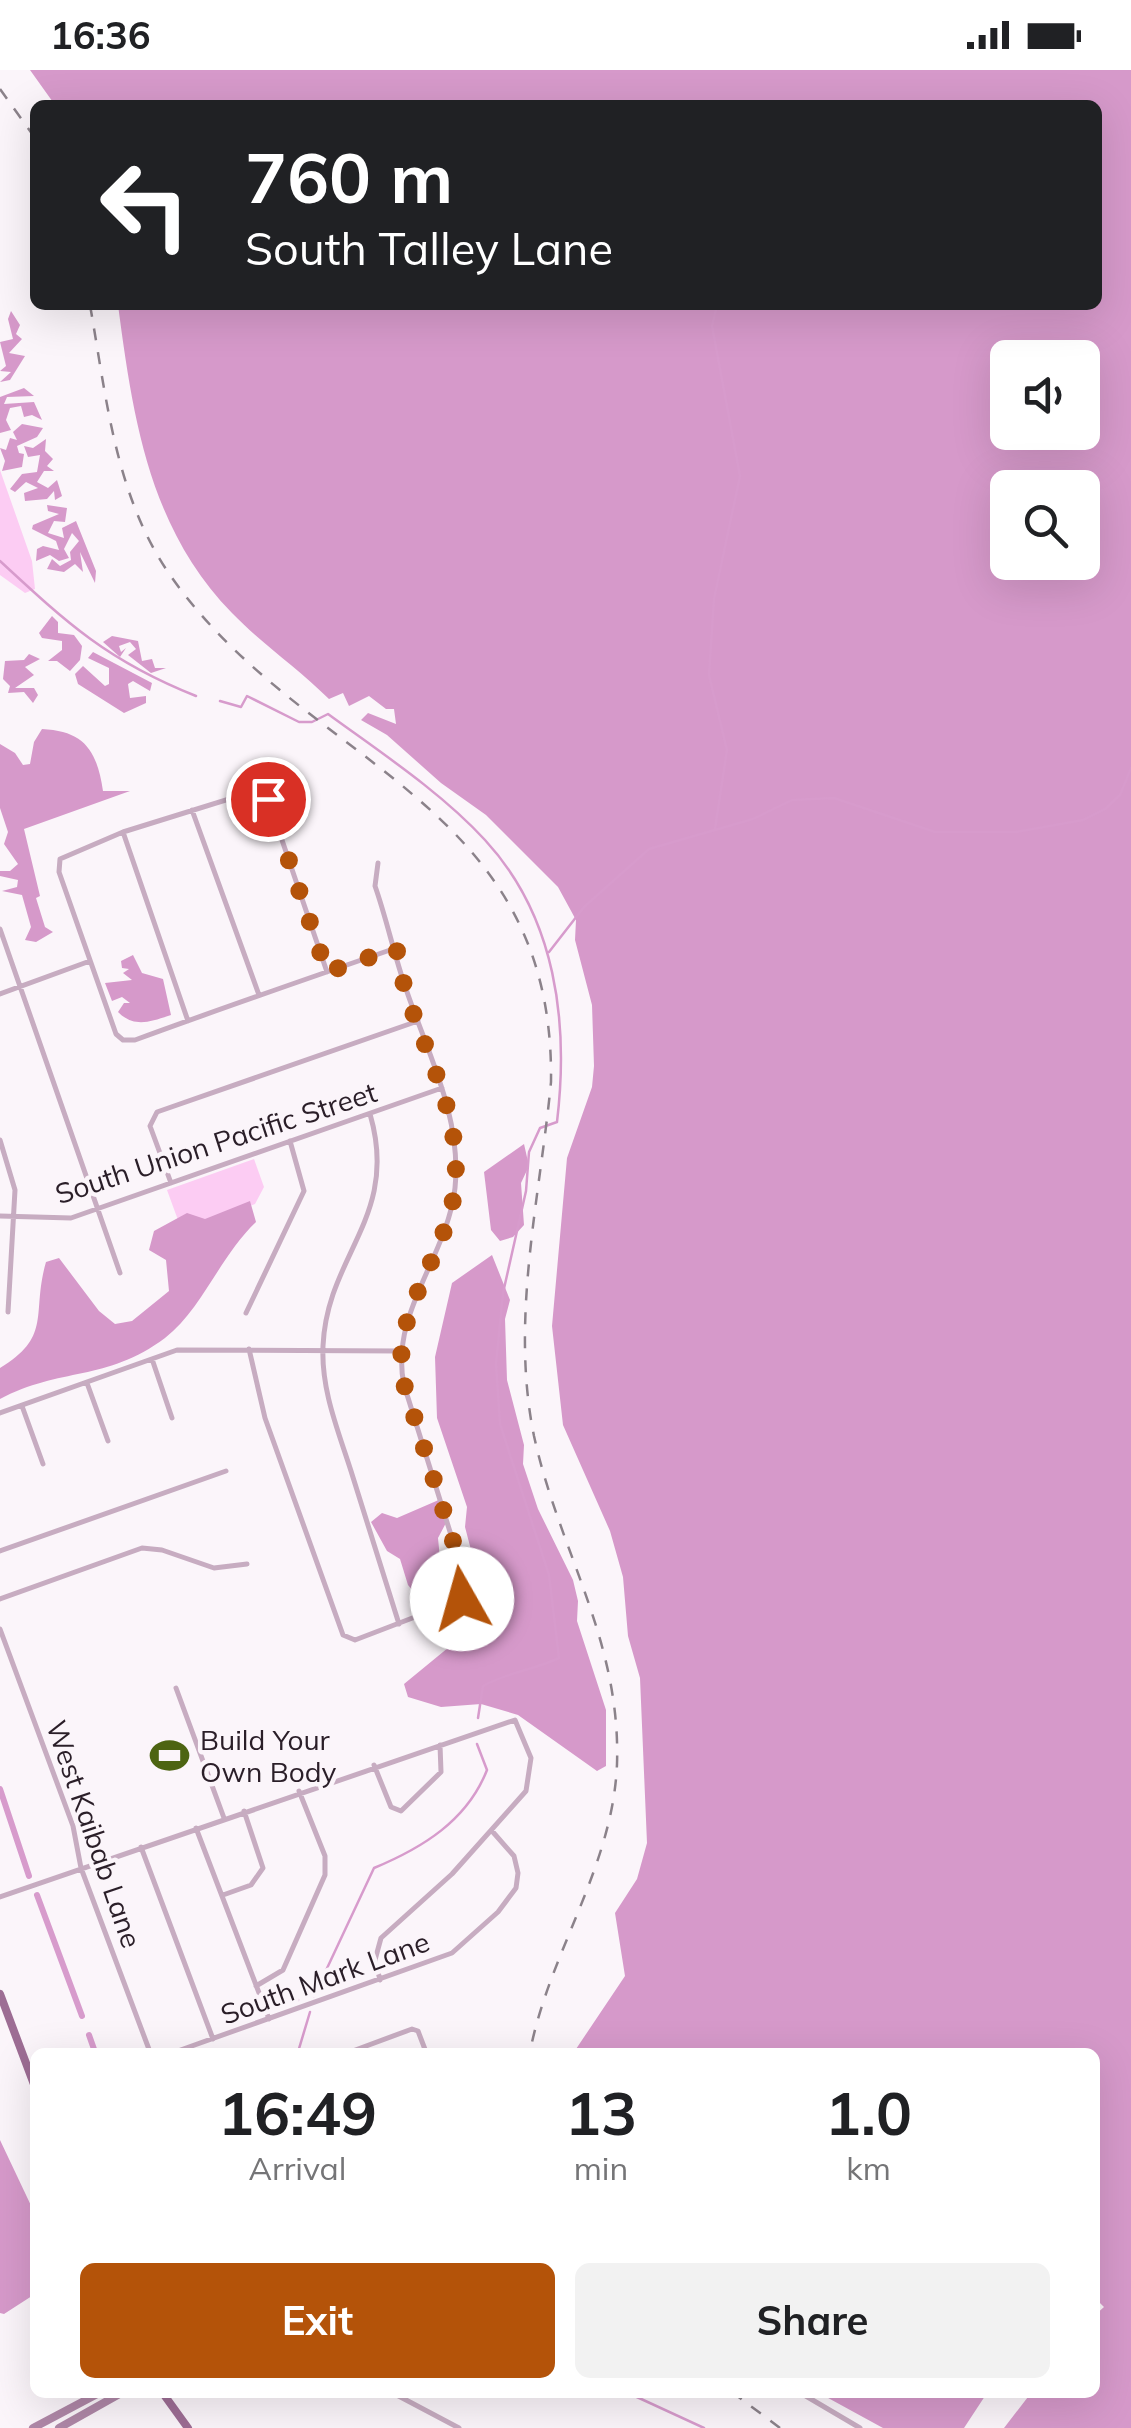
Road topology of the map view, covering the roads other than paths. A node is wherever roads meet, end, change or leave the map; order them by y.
1 (192, 810) junction
2 (123, 832) junction
3 (378, 863) dead end
4 (0, 929) edge
5 (396, 948) junction
6 (90, 961) junction
7 (327, 972) junction
8 (20, 986) junction
9 (0, 994) edge
10 (259, 995) junction
11 (188, 1020) junction
12 (418, 1021) junction
13 (442, 1088) junction
14 (370, 1114) junction
15 (0, 1140) edge
16 (290, 1141) junction
17 (171, 1183) junction
18 (98, 1209) junction
19 (0, 1216) edge
20 (14, 1218) junction
21 (120, 1274) dead end
22 (8, 1312) dead end
23 (246, 1313) dead end
24 (248, 1349) junction
25 (323, 1350) junction
26 (400, 1352) junction
27 (152, 1359) junction
28 (87, 1382) junction
29 (22, 1405) junction
30 (0, 1413) edge
31 (172, 1418) dead end
32 (108, 1442) dead end
33 (43, 1464) dead end
34 (226, 1471) dead end
35 (0, 1552) edge
36 (247, 1564) dead end
37 (0, 1599) edge
38 (399, 1624) junction
39 (0, 1629) edge
40 (176, 1688) dead end
41 (440, 1745) junction
42 (374, 1765) junction
43 (299, 1792) junction
44 (244, 1811) junction
45 (224, 1818) junction
46 (196, 1828) junction
47 (492, 1831) junction
48 (141, 1847) junction
49 (81, 1868) junction
50 (222, 1895) junction
51 (0, 1897) edge
52 (380, 1980) junction
53 (256, 1986) junction
54 (0, 1994) edge
55 (269, 2019) junction
56 (213, 2039) junction
57 (148, 2048) edge
58 (187, 2048) edge
59 (360, 2048) edge
60 (424, 2048) edge
61 (30, 2074) edge
62 (90, 2398) edge
63 (112, 2398) edge
64 (166, 2398) edge
65 (402, 2398) edge
66 (810, 2398) edge
67 (32, 2428) edge
68 (58, 2428) edge
69 (188, 2428) edge
70 (459, 2428) edge
71 (860, 2428) edge

1 - 2 street
1 - 7 street
1 - 10 street
2 - 6 street
2 - 11 street
3 - 5 street
4 - 8 street
5 - 7 street
5 - 12 street
6 - 8 street
6 - 11 street
7 - 10 street
8 - 9 street
8 - 18 street
10 - 11 street
12 - 13 street
12 - 17 street
13 - 14 street, South Union Pacific Street
13 - 26 street
14 - 16 street, South Union Pacific Street
14 - 25 street
15 - 20 street
16 - 17 street, South Union Pacific Street
16 - 23 street
17 - 18 street, South Union Pacific Street
18 - 20 street, South Union Pacific Street
18 - 21 street
19 - 20 street, South Union Pacific Street
20 - 22 street
24 - 25 street
24 - 27 street
24 - 38 street
25 - 26 street
25 - 38 street
26 - 38 street
27 - 28 street
27 - 31 street
28 - 29 street
28 - 32 street
29 - 30 street
29 - 33 street
34 - 35 street
36 - 37 street
39 - 49 street, West Kaibab Lane
40 - 45 street
41 - 42 street
41 - 42 street
41 - 47 street
42 - 43 street
43 - 44 street
43 - 53 street
44 - 45 street
44 - 50 street
45 - 46 street
46 - 48 street
46 - 50 street
47 - 52 street
47 - 52 street, South Mark Lane
48 - 49 street
48 - 56 street
49 - 51 street
49 - 57 street, West Kaibab Lane
50 - 53 street
52 - 55 street, South Mark Lane
53 - 55 street
54 - 61 main road
55 - 56 street, South Mark Lane
56 - 58 street, South Mark Lane
59 - 60 street
62 - 67 street
63 - 68 street
64 - 69 main road
65 - 70 street
66 - 71 street

